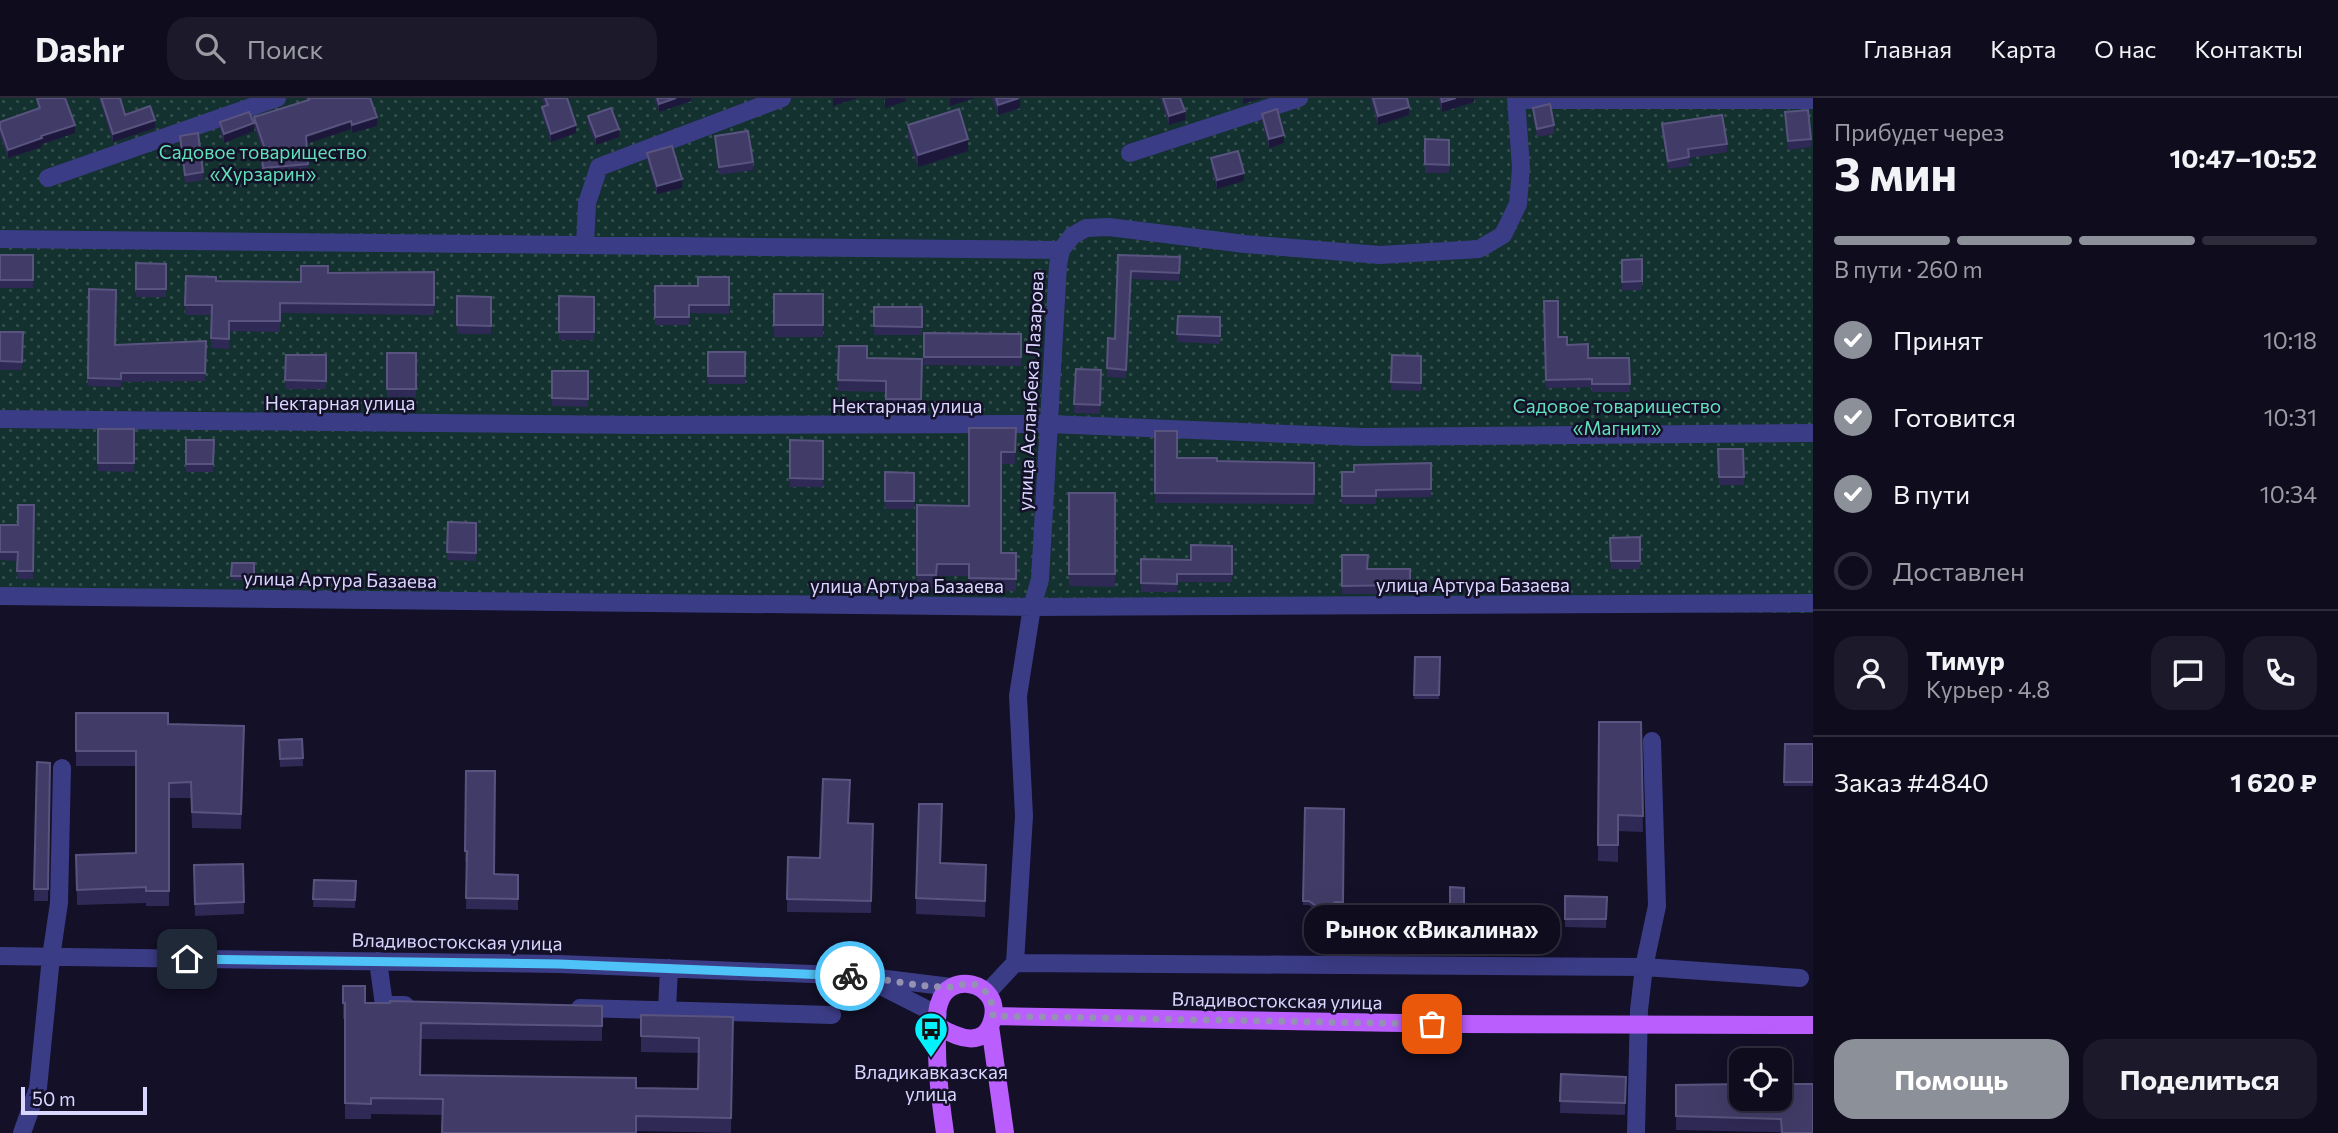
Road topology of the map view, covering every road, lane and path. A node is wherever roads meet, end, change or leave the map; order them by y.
1 (276, 98) edge
2 (782, 98) edge
3 (1299, 98) edge
4 (1517, 99) edge
5 (1813, 100) edge
6 (1130, 153) dead end
7 (48, 178) dead end
8 (0, 239) edge
9 (585, 245) junction
10 (1061, 250) junction
11 (0, 419) edge
12 (1050, 424) junction
13 (1813, 433) edge
14 (0, 596) edge
15 (1813, 603) edge
16 (1032, 607) junction
17 (1652, 741) dead end
18 (62, 768) dead end
19 (0, 956) edge
20 (51, 957) junction
21 (379, 961) junction
22 (1015, 963) junction
23 (1644, 967) junction
24 (669, 968) junction
25 (862, 976) junction
26 (1800, 978) dead end
27 (951, 987) junction
28 (987, 993) junction
29 (425, 1005) edge
30 (559, 1008) edge
31 (667, 1010) junction
32 (832, 1015) dead end
33 (937, 1020) junction
34 (991, 1021) junction
35 (1641, 1026) junction
36 (1813, 1026) edge
37 (22, 1133) edge
38 (945, 1133) edge
39 (1005, 1133) edge
40 (1636, 1133) edge

1 - 7 street
2 - 9 street
3 - 6 street
4 - 5 street
4 - 10 street, улица Асланбека Лазарова
8 - 9 street
9 - 10 street
10 - 12 street, улица Асланбека Лазарова
11 - 12 street, Нектарная улица
12 - 13 street, Нектарная улица
12 - 16 street, улица Асланбека Лазарова
14 - 16 street, улица Артура Базаева
15 - 16 street, улица Артура Базаева
16 - 22 street, улица Асланбека Лазарова
17 - 23 street
18 - 20 street
19 - 20 street, Владивостокская улица
20 - 21 street, Владивостокская улица
20 - 37 street
21 - 24 street, Владивостокская улица
21 - 29 street
22 - 23 street
22 - 28 street
23 - 26 street
23 - 35 street
24 - 25 street, Владивостокская улица
24 - 31 street
25 - 27 street, Владивостокская улица
25 - 33 street, Владивостокская улица
27 - 28 main road, Владивостокская улица
27 - 33 main road
28 - 34 main road
30 - 31 street
31 - 32 street
33 - 34 main road, Владивостокская улица
33 - 38 main road
34 - 35 main road, Владивостокская улица
34 - 39 main road
35 - 36 main road, Владивостокская улица
35 - 40 street

